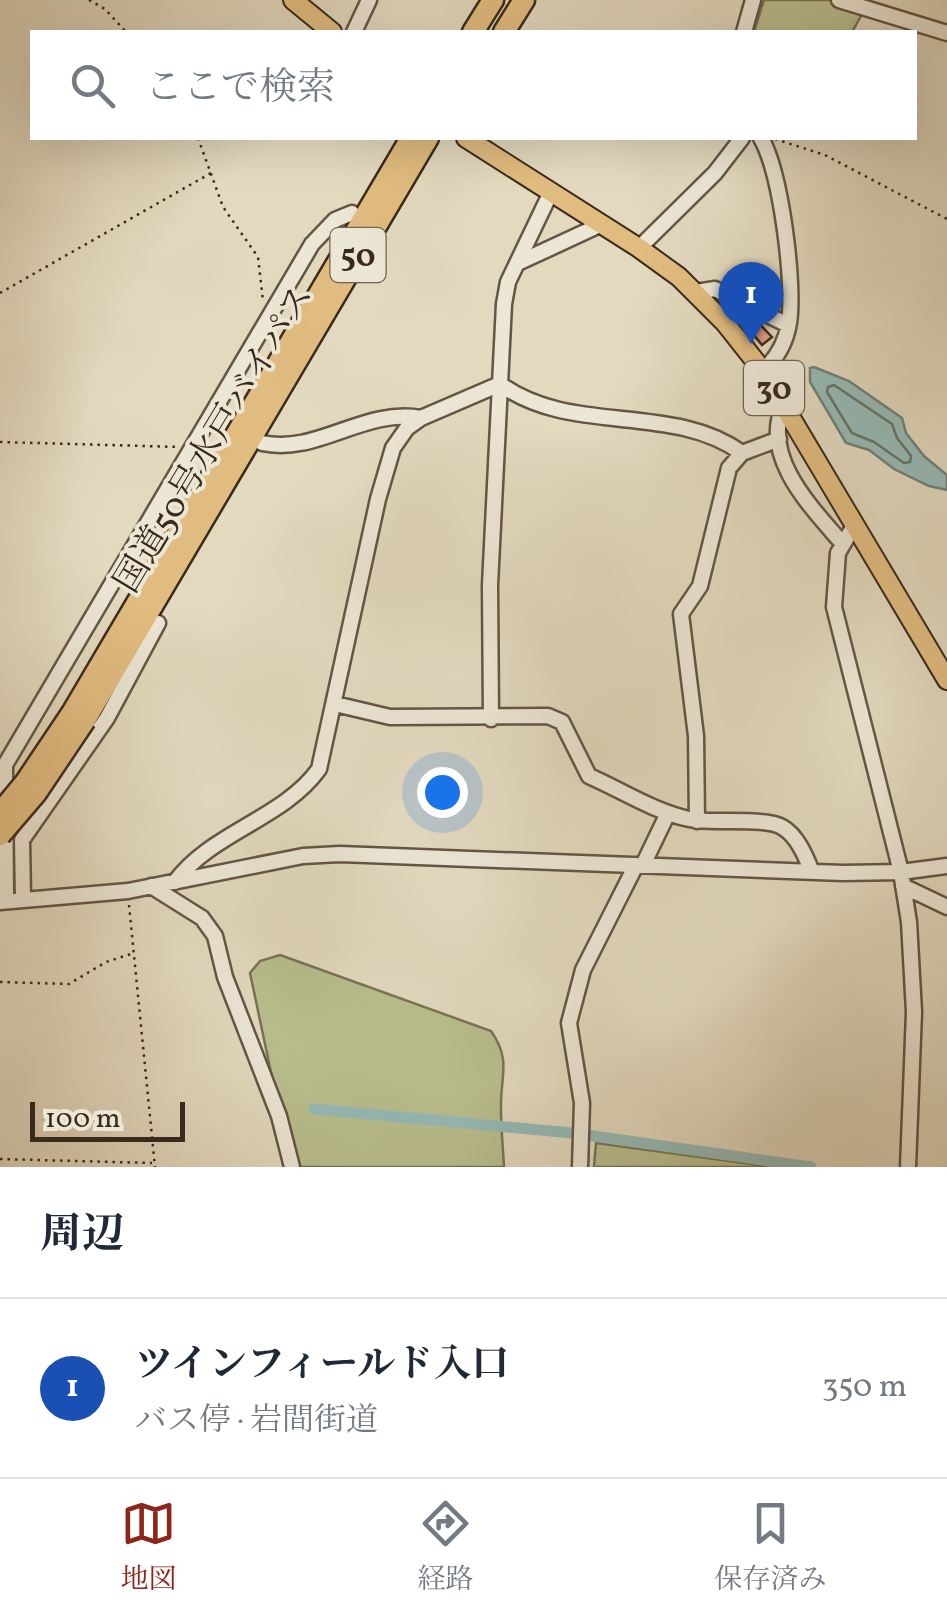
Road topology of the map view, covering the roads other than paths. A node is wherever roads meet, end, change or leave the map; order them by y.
1 (294, 0) edge
2 (369, 0) edge
3 (480, 0) edge
4 (492, 0) edge
5 (510, 0) edge
6 (524, 0) edge
7 (753, 0) edge
8 (839, 0) edge
9 (330, 30) edge
10 (355, 30) edge
11 (462, 30) edge
12 (474, 30) edge
13 (491, 30) edge
14 (505, 30) edge
15 (745, 30) edge
16 (947, 33) edge
17 (398, 140) edge
18 (410, 140) edge
19 (427, 140) edge
20 (441, 140) edge
21 (469, 140) edge
22 (740, 140) edge
23 (763, 141) edge
24 (551, 192) junction
25 (352, 213) junction
26 (602, 224) junction
27 (640, 248) junction
28 (520, 262) junction
29 (696, 292) junction
30 (788, 326) junction
31 (283, 368) junction
32 (764, 371) junction
33 (500, 384) junction
34 (784, 405) junction
35 (421, 418) junction
36 (779, 439) junction
37 (262, 444) junction
38 (742, 453) junction
39 (854, 524) junction
40 (842, 542) junction
41 (158, 623) junction
42 (119, 645) junction
43 (947, 680) edge
44 (336, 704) junction
45 (78, 717) junction
46 (490, 719) junction
47 (0, 813) edge
48 (668, 813) junction
49 (697, 821) junction
50 (0, 836) edge
51 (640, 865) junction
52 (947, 866) edge
53 (812, 872) junction
54 (902, 879) junction
55 (175, 882) junction
56 (151, 886) junction
57 (24, 898) junction
58 (3, 900) edge
59 (947, 907) edge
60 (292, 1167) edge
61 (580, 1167) edge
62 (908, 1167) edge

1 - 9 main road
2 - 10 street
3 - 11 highway
4 - 12 highway
5 - 13 highway
6 - 14 highway
7 - 15 street
8 - 16 street
17 - 25 highway
18 - 31 highway, 国道50号水戸バイパス / 50
19 - 31 highway, 国道50号水戸バイパス / 50
20 - 37 highway
21 - 24 main road, 30
22 - 27 street
23 - 30 street
24 - 26 main road, 30
24 - 28 street
25 - 42 highway
25 - 58 street
26 - 27 main road, 30
26 - 28 street
27 - 29 main road, 30
28 - 33 street
29 - 30 street
29 - 32 main road, 30
30 - 32 street
31 - 42 highway, 国道50号水戸バイパス / 50
32 - 34 main road, 30
33 - 35 street
33 - 38 street
33 - 46 street
34 - 36 street
34 - 39 main road, 30
35 - 37 street
35 - 44 street
36 - 38 street
36 - 40 street
37 - 41 highway
38 - 49 street
39 - 40 street
39 - 43 main road, 30
40 - 54 street
41 - 42 highway
41 - 57 street
42 - 45 highway, 国道50号水戸バイパス / 50
44 - 46 street
44 - 55 street
45 - 47 highway, 50, bridge
45 - 50 highway, 50, bridge
46 - 48 street
48 - 49 street
48 - 51 street
49 - 53 street
51 - 53 street
51 - 55 street
51 - 61 street
52 - 54 street
53 - 54 street
54 - 59 street
54 - 62 street
55 - 56 street
56 - 57 street
56 - 60 street
57 - 58 street

